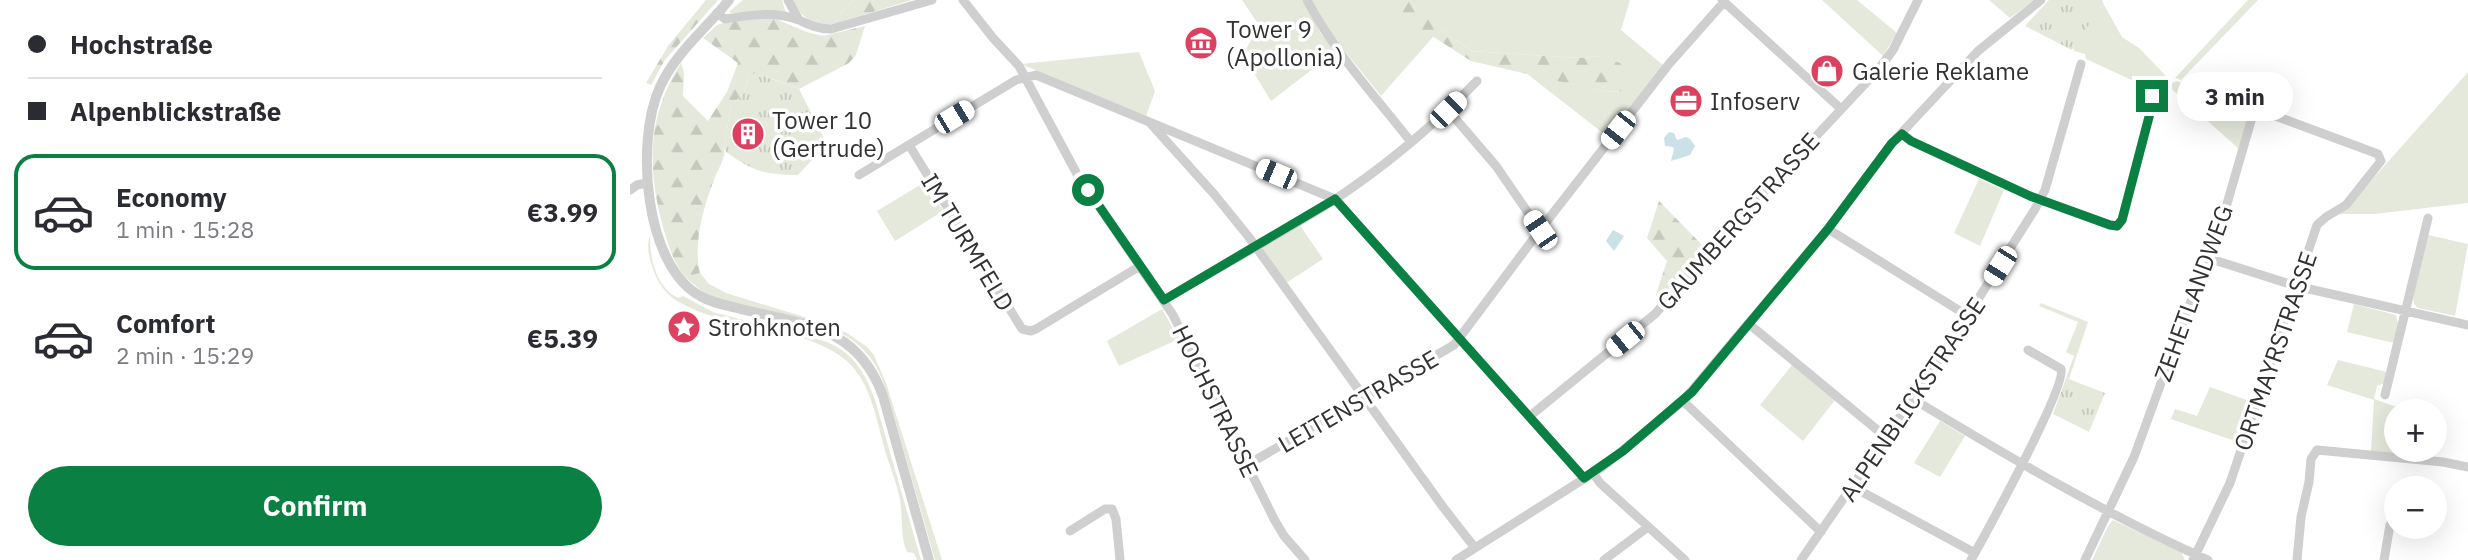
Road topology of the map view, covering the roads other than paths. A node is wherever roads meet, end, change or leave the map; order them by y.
1 (729, 0) edge
2 (788, 0) edge
3 (932, 0) edge
4 (963, 0) edge
5 (1307, 0) edge
6 (1918, 0) edge
7 (2040, 0) edge
8 (1723, 1) edge
9 (717, 13) junction
10 (799, 20) junction
11 (2081, 64) dead end
12 (1026, 78) junction
13 (1477, 81) dead end
14 (2156, 91) dead end
15 (1840, 108) junction
16 (1448, 110) junction
17 (1149, 122) junction
18 (1902, 134) junction
19 (1411, 142) junction
20 (909, 145) junction
21 (2381, 160) joint
22 (859, 175) dead end
23 (646, 183) junction
24 (630, 190) edge
25 (1335, 199) junction
26 (2040, 199) junction
27 (2428, 218) dead end
28 (1828, 229) junction
29 (1540, 230) junction
30 (1255, 246) junction
31 (2211, 259) junction
32 (1140, 266) junction
33 (2297, 286) junction
34 (1164, 300) junction
35 (2405, 311) junction
36 (1968, 316) junction
37 (1749, 324) junction
38 (2468, 325) edge
39 (1460, 337) junction
40 (2028, 350) dead end
41 (2385, 395) dead end
42 (1365, 397) junction
43 (1913, 400) junction
44 (1683, 401) junction
45 (1530, 416) junction
46 (1887, 438) junction
47 (2021, 464) junction
48 (1247, 465) junction
49 (2468, 467) edge
50 (1589, 476) junction
51 (1853, 487) junction
52 (2108, 512) junction
53 (1648, 527) junction
54 (1070, 531) dead end
55 (1821, 532) junction
56 (2388, 539) edge
57 (1475, 548) junction
58 (1973, 557) edge
59 (2194, 557) edge
60 (929, 560) edge
61 (1120, 560) edge
62 (1305, 560) edge
63 (1456, 560) edge
64 (1604, 560) edge
65 (1685, 560) edge
66 (1801, 560) edge
67 (2085, 560) edge
68 (2208, 560) edge
69 (2297, 560) edge
70 (2384, 560) edge

1 - 9 street
2 - 10 street
3 - 10 street
4 - 12 street, HOCHSTRASSE
5 - 19 street
6 - 15 street, GAUMBERGSTRASSE
7 - 18 street
8 - 15 street
8 - 29 street, LEITENSTRASSE
9 - 10 street
9 - 23 street
11 - 26 street, ALPENBLICKSTRASSE
12 - 17 street
12 - 20 street, IM TURMFELD
12 - 32 street, HOCHSTRASSE
13 - 16 street
14 - 26 street
15 - 45 street, GAUMBERGSTRASSE
16 - 19 street
16 - 29 street
17 - 25 street
17 - 30 street
18 - 26 street
18 - 28 street
19 - 25 street
20 - 22 street, IM TURMFELD
20 - 32 street, IM TURMFELD
21 - 31 street, ZEHETLANDWEG
21 - 33 street, ORTMAYRSTRASSE
23 - 24 street
23 - 60 street
25 - 30 street
25 - 39 street
26 - 36 street, ALPENBLICKSTRASSE
27 - 35 street
28 - 36 street
28 - 37 street
29 - 39 street, LEITENSTRASSE
30 - 34 street
30 - 42 street
31 - 33 street
31 - 52 street, ZEHETLANDWEG
32 - 34 street, HOCHSTRASSE
33 - 35 street
33 - 59 street, ORTMAYRSTRASSE
34 - 48 street, HOCHSTRASSE
35 - 38 street
35 - 41 street
36 - 43 street, ALPENBLICKSTRASSE
37 - 44 street
37 - 46 street
39 - 42 street, LEITENSTRASSE
39 - 45 street
40 - 47 street
42 - 48 street, LEITENSTRASSE
42 - 57 street
43 - 46 street, ALPENBLICKSTRASSE
43 - 47 street
44 - 50 street
44 - 55 street
45 - 50 street
46 - 51 street, ALPENBLICKSTRASSE
47 - 52 street
47 - 58 street
48 - 62 street, HOCHSTRASSE
49 - 69 street
50 - 53 street
50 - 57 street
51 - 55 street, ALPENBLICKSTRASSE
51 - 58 street
52 - 59 street
52 - 67 street, ZEHETLANDWEG
53 - 64 street
53 - 65 street
54 - 61 street
55 - 66 street, ALPENBLICKSTRASSE
56 - 70 street
57 - 63 street
59 - 68 street

